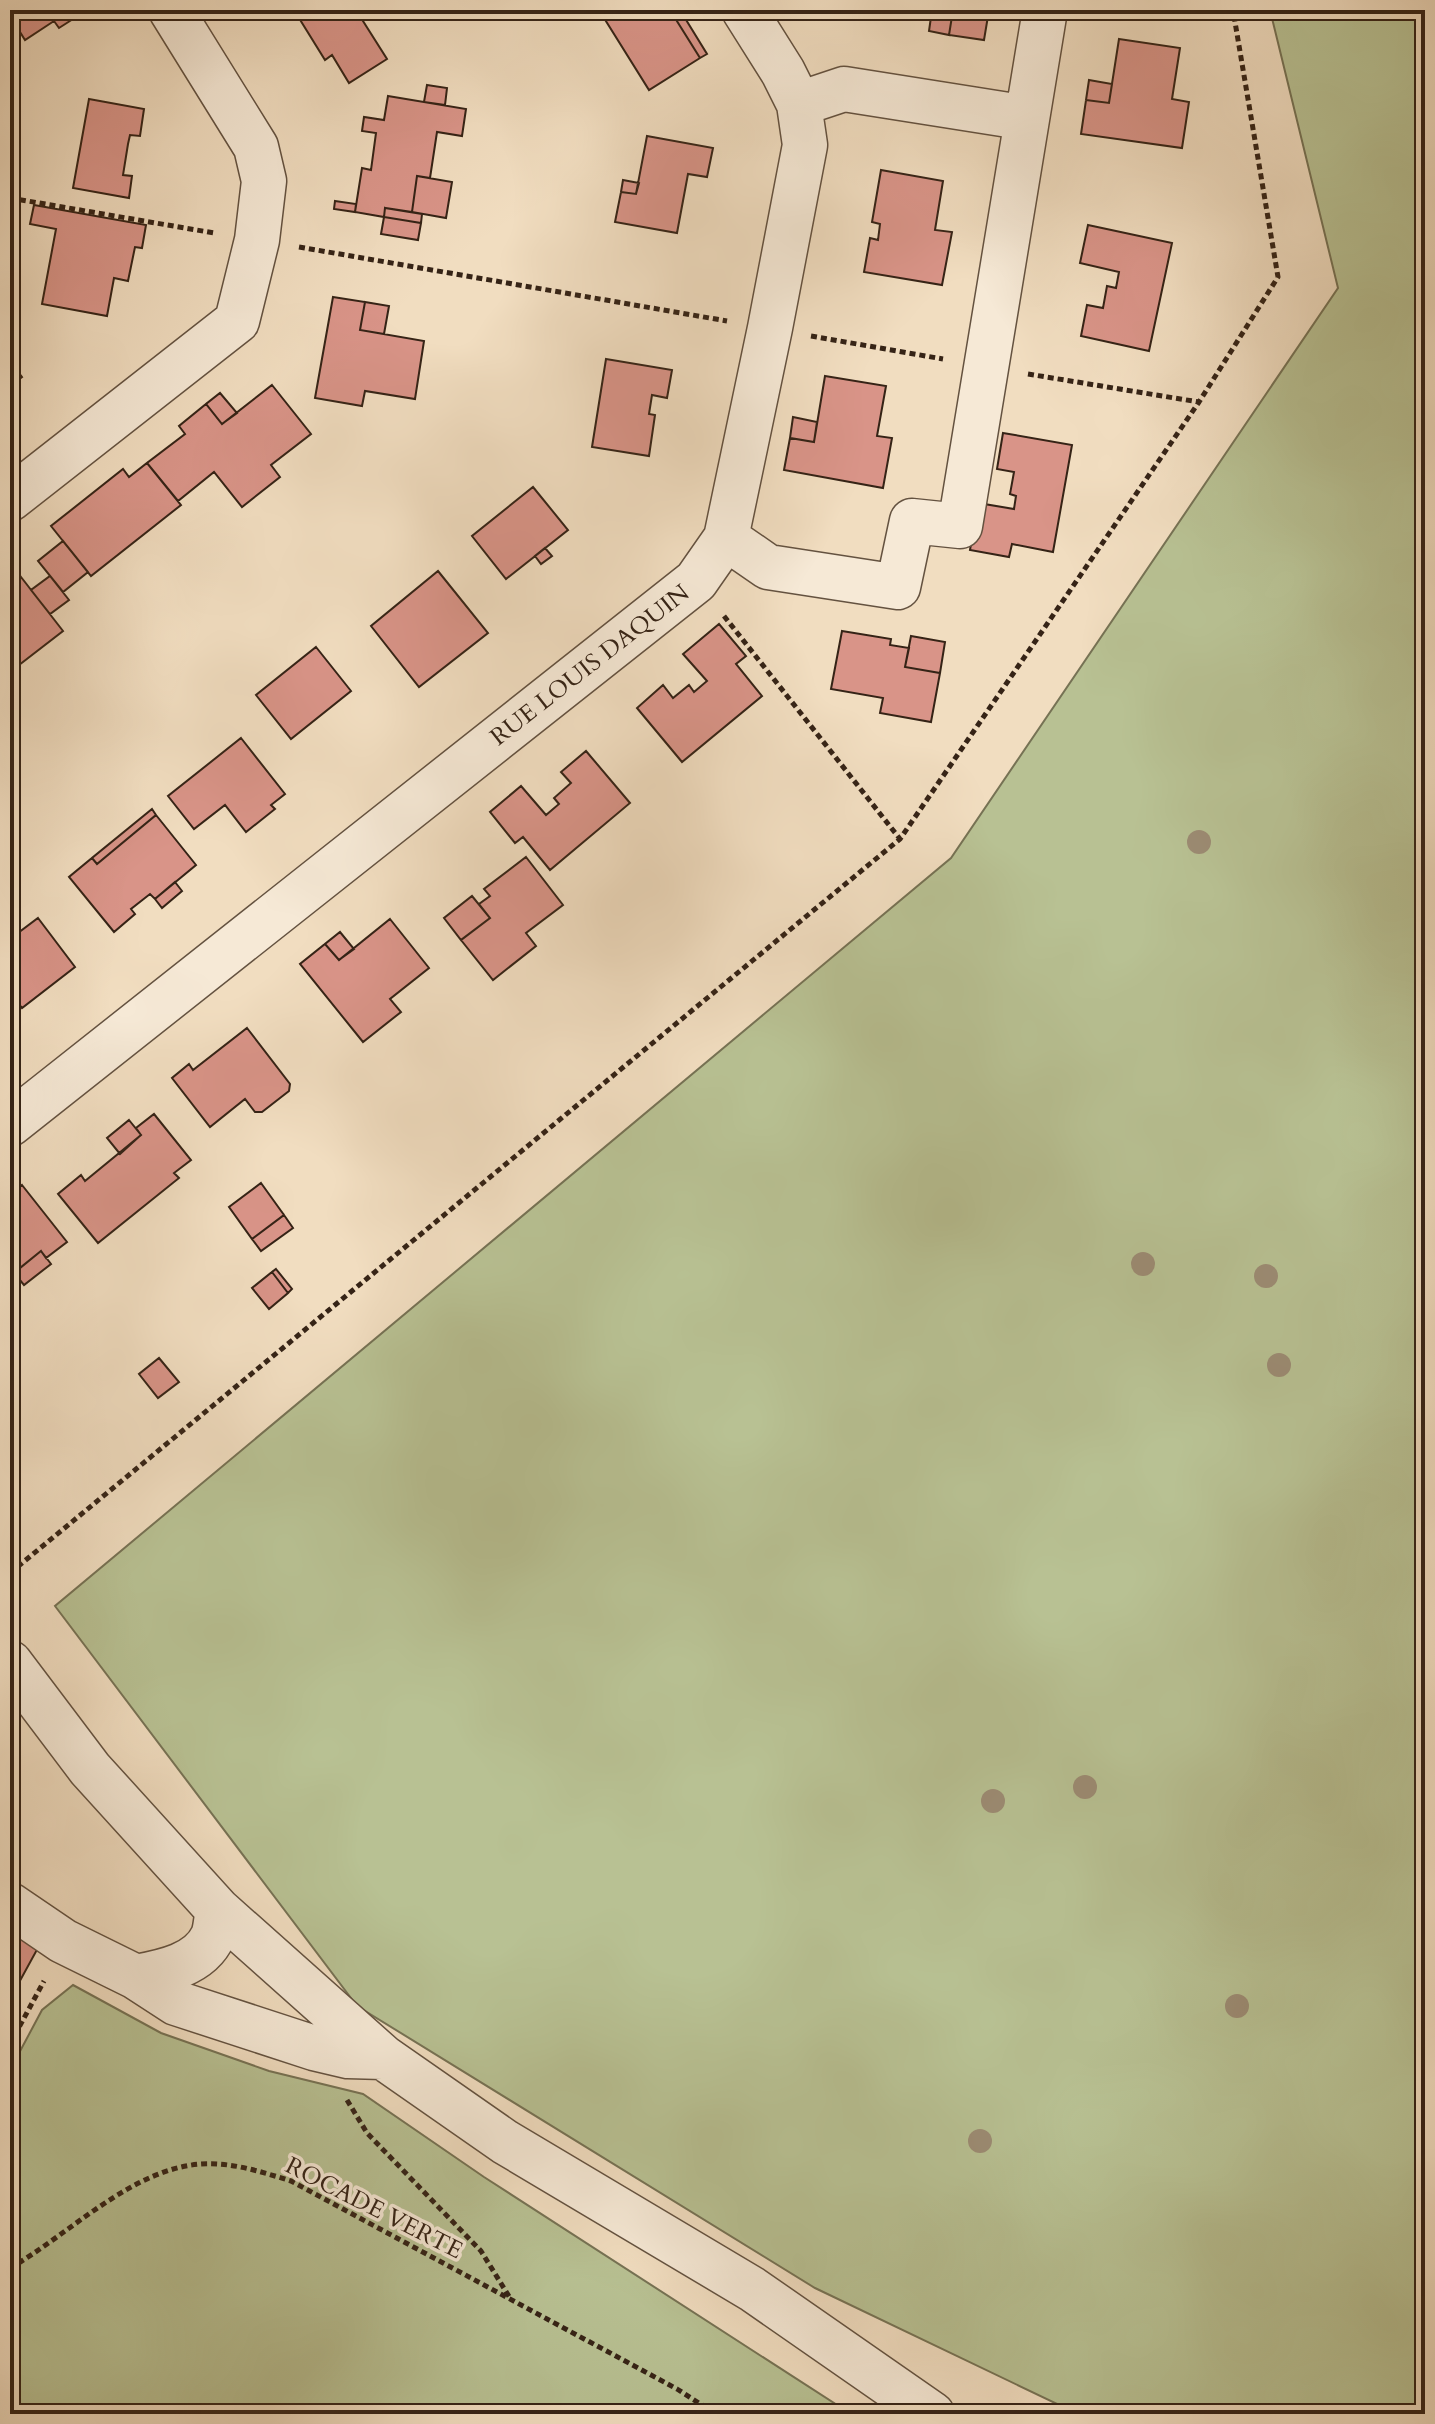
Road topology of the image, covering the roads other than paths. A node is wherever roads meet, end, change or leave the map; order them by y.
1 (171, 10) edge
2 (744, 10) edge
3 (1045, 10) edge
4 (799, 104) junction
5 (1027, 118) junction
6 (10, 499) edge
7 (726, 538) junction
8 (10, 1124) edge
9 (10, 1663) edge
10 (10, 1905) edge
11 (218, 1910) junction
12 (136, 1977) junction
13 (383, 2057) junction
14 (932, 2414) edge

1 - 6 street
2 - 4 street, RUE LOUIS DAQUIN
3 - 5 street
4 - 5 street
4 - 7 street, RUE LOUIS DAQUIN
5 - 7 street
7 - 8 street, RUE LOUIS DAQUIN
9 - 11 street
10 - 12 street
11 - 12 street
11 - 13 street
12 - 13 street
13 - 14 street

